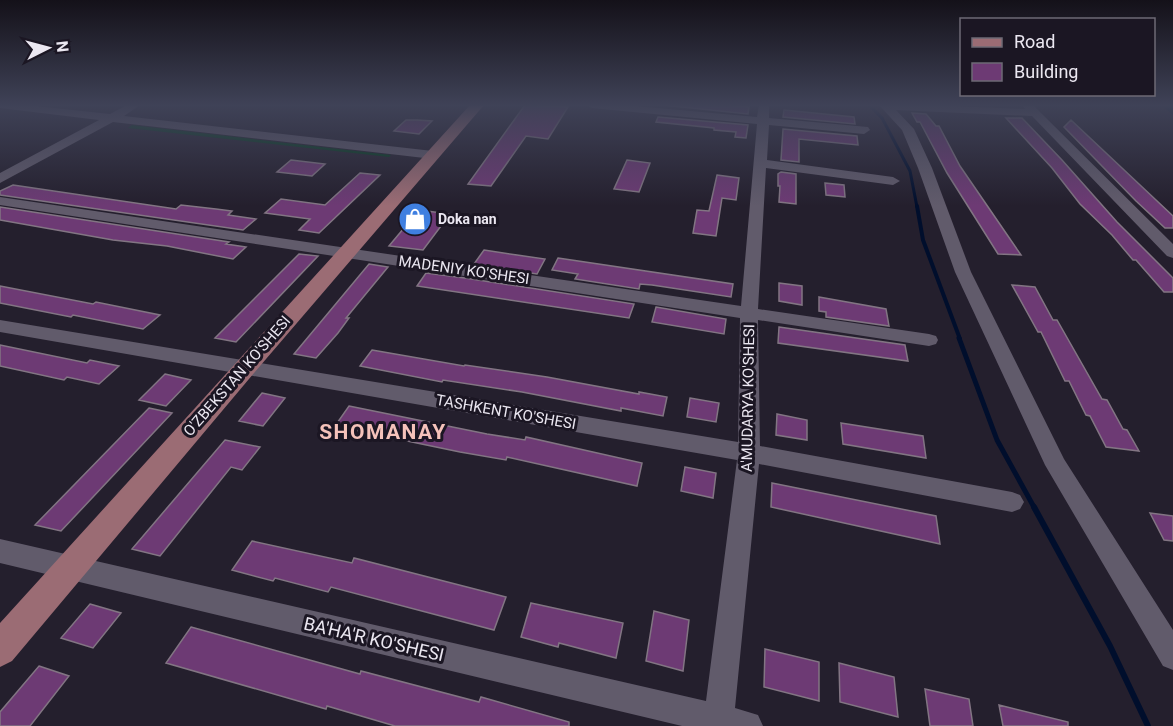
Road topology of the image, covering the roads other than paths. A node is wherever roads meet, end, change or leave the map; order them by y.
1 (73, 139) edge
2 (218, 139) edge
3 (269, 139) edge
4 (437, 139) edge
5 (761, 139) edge
6 (912, 139) edge
7 (1060, 139) edge
8 (415, 158) junction
9 (760, 163) junction
10 (0, 179) edge
11 (893, 181) dead end
12 (0, 201) edge
13 (346, 253) junction
14 (1173, 253) edge
15 (749, 312) junction
16 (0, 326) edge
17 (929, 340) dead end
18 (244, 367) junction
19 (749, 453) junction
20 (1012, 502) dead end
21 (0, 551) edge
22 (71, 568) junction
23 (0, 650) edge
24 (1173, 656) edge
25 (718, 722) edge
26 (747, 726) edge

1 - 10 street
2 - 8 street
3 - 8 street
4 - 8 main road, O'ZBEKSTAN KO'SHESI
5 - 9 street, A'MUDARYA KO'SHESI
6 - 24 street
7 - 14 street
8 - 13 main road, O'ZBEKSTAN KO'SHESI
9 - 11 street
9 - 15 street, A'MUDARYA KO'SHESI
12 - 13 street, MADENIY KO'SHESI
13 - 15 street, MADENIY KO'SHESI
13 - 18 main road, O'ZBEKSTAN KO'SHESI
15 - 17 street, MADENIY KO'SHESI
15 - 19 street, A'MUDARYA KO'SHESI
16 - 18 street, TASHKENT KO'SHESI
18 - 19 street, TASHKENT KO'SHESI
18 - 22 main road, O'ZBEKSTAN KO'SHESI
19 - 20 street, TASHKENT KO'SHESI
19 - 25 street, A'MUDARYA KO'SHESI
21 - 22 street, BA'HA'R KO'SHESI
22 - 23 main road, O'ZBEKSTAN KO'SHESI
22 - 25 street, BA'HA'R KO'SHESI
25 - 26 street, BA'HA'R KO'SHESI

